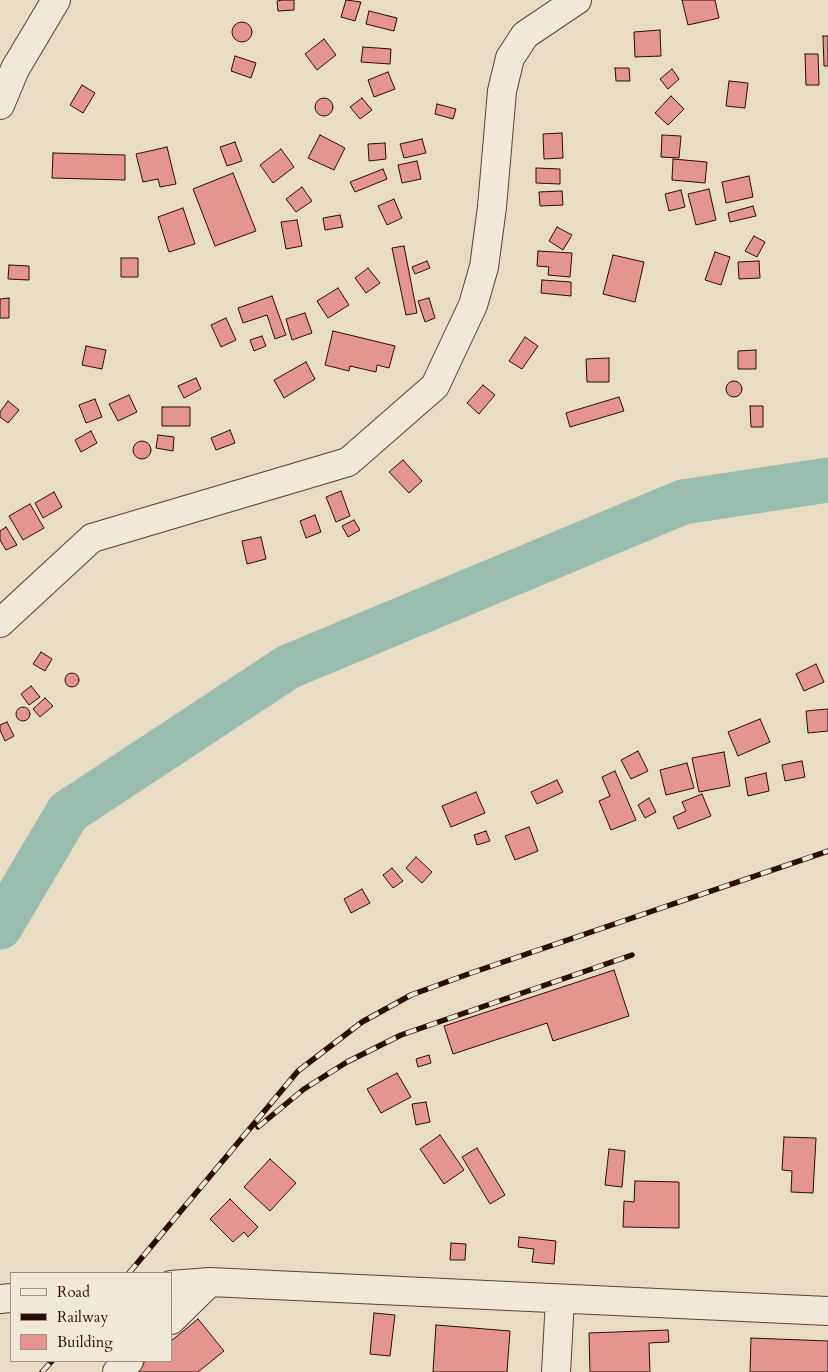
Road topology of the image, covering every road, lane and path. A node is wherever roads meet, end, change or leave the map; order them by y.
1 (56, 0) edge
2 (577, 0) edge
3 (0, 105) edge
4 (0, 623) edge
5 (210, 1282) junction
6 (172, 1285) edge
7 (560, 1299) junction
8 (828, 1311) edge
9 (172, 1319) edge
10 (128, 1362) edge
11 (117, 1372) edge
12 (556, 1372) edge

1 - 3 street
2 - 4 street
5 - 6 street
5 - 7 street
5 - 9 street
7 - 8 street
7 - 12 street
10 - 11 street

